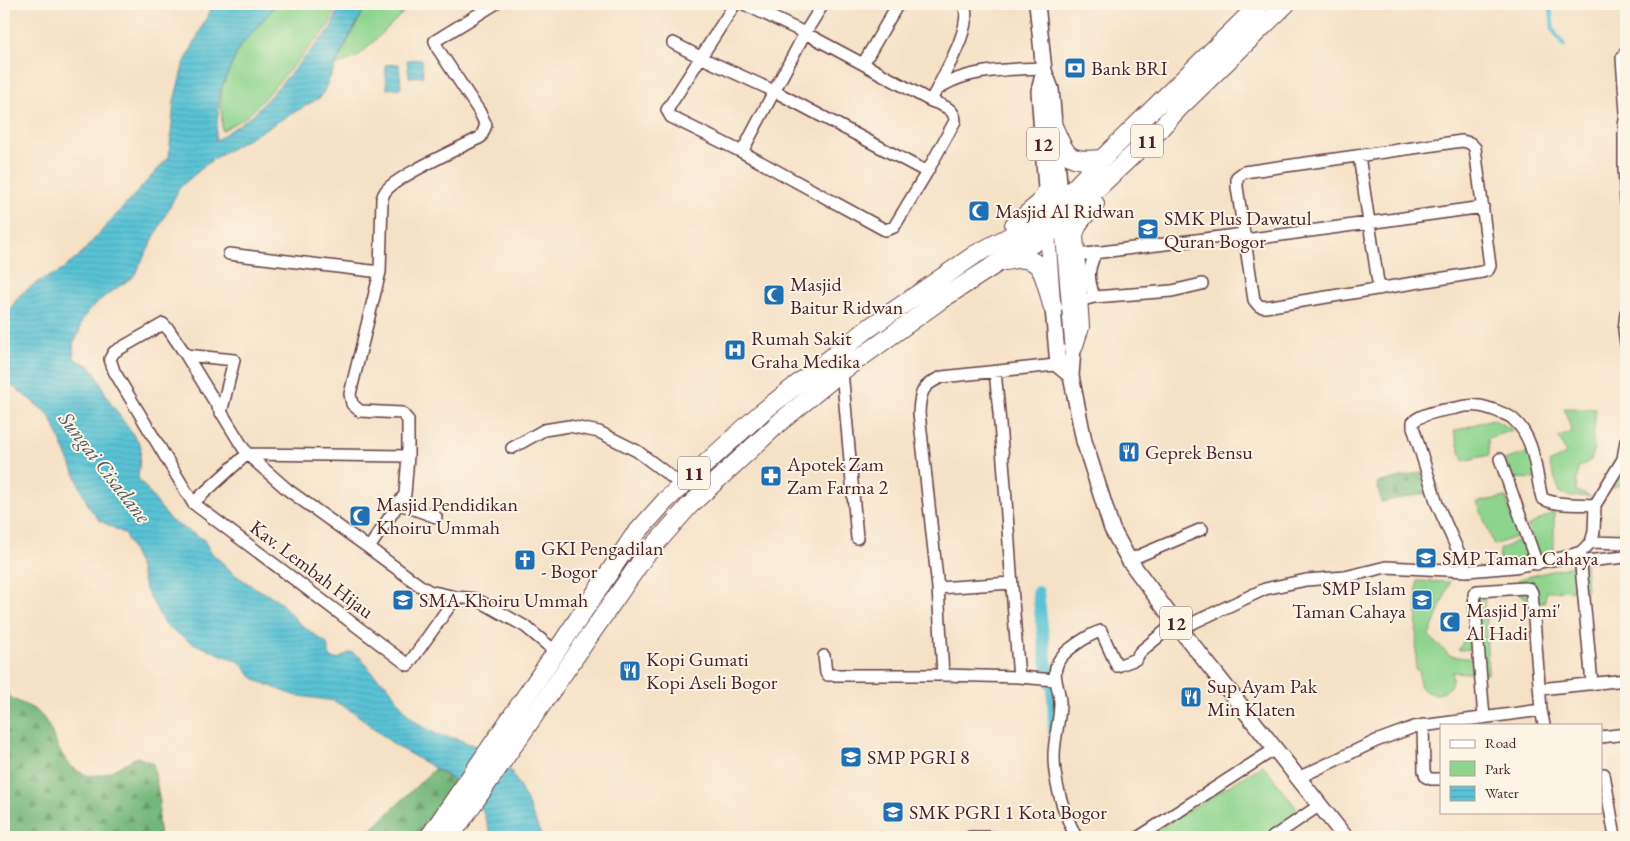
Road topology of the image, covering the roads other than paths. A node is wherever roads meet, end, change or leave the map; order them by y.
1 (495, 4) edge
2 (743, 4) edge
3 (823, 4) edge
4 (898, 4) edge
5 (964, 4) edge
6 (1037, 4) edge
7 (1260, 4) edge
8 (1286, 4) edge
9 (805, 33) junction
10 (673, 43) dead end
11 (1626, 51) edge
12 (702, 58) junction
13 (863, 64) junction
14 (1044, 69) junction
15 (774, 91) junction
16 (934, 96) junction
17 (1054, 128) junction
18 (1157, 132) junction
19 (742, 152) junction
20 (1359, 156) junction
21 (1102, 159) junction
22 (927, 172) junction
23 (1053, 198) junction
24 (1626, 202) edge
25 (1483, 207) junction
26 (1054, 219) junction
27 (1368, 223) junction
28 (1048, 235) junction
29 (1244, 237) junction
30 (1096, 252) junction
31 (230, 254) dead end
32 (976, 254) junction
33 (1070, 256) junction
34 (996, 264) junction
35 (380, 272) junction
36 (1202, 284) dead end
37 (1379, 289) junction
38 (1087, 299) junction
39 (1053, 308) junction
40 (1626, 313) edge
41 (1626, 344) edge
42 (186, 355) junction
43 (1069, 363) junction
44 (842, 371) junction
45 (995, 372) junction
46 (221, 413) junction
47 (1626, 442) edge
48 (512, 448) dead end
49 (247, 454) junction
50 (408, 456) junction
51 (1500, 459) dead end
52 (682, 485) junction
53 (193, 503) junction
54 (400, 504) junction
55 (1596, 504) junction
56 (436, 517) dead end
57 (1202, 529) dead end
58 (857, 538) dead end
59 (1591, 542) junction
60 (1626, 543) edge
61 (369, 548) junction
62 (1626, 557) edge
63 (1129, 560) junction
64 (1536, 564) junction
65 (1467, 571) junction
66 (1011, 583) junction
67 (938, 588) junction
68 (456, 597) junction
69 (1178, 626) junction
70 (556, 652) junction
71 (824, 656) dead end
72 (943, 676) junction
73 (1019, 678) junction
74 (1052, 680) junction
75 (1626, 680) edge
76 (1592, 684) junction
77 (1540, 689) junction
78 (1542, 710) junction
79 (1484, 718) junction
80 (1544, 724) edge
81 (1423, 725) junction
82 (1626, 734) edge
83 (1602, 737) edge
84 (1275, 749) junction
85 (1604, 774) dead end
86 (1298, 778) junction
87 (1440, 778) edge
88 (1320, 805) junction
89 (429, 837) edge
90 (450, 837) edge
91 (970, 837) edge
92 (992, 837) edge
93 (1076, 837) edge
94 (1139, 837) edge
95 (1273, 837) edge
96 (1345, 837) edge
97 (1614, 837) edge

1 - 35 street
2 - 9 street
2 - 12 street
3 - 9 street
4 - 13 street
5 - 16 street
6 - 14 main road, 12
7 - 21 highway, 11
8 - 18 highway, 11
9 - 13 street
9 - 15 street
10 - 12 street
11 - 24 street
12 - 15 street
12 - 19 street
13 - 16 street
14 - 16 street
14 - 17 main road, 12
14 - 23 main road, 12
15 - 19 street
15 - 22 street
16 - 22 street
17 - 21 highway, 12
17 - 23 main road, 12
18 - 26 highway, 11
18 - 33 highway
19 - 22 street
20 - 25 street
20 - 27 street
20 - 29 street
21 - 23 highway, 11
23 - 26 highway, 11
23 - 32 highway
25 - 27 street
25 - 37 street
26 - 28 highway, 11
26 - 32 highway, 11
26 - 33 main road, 12
27 - 29 street
27 - 37 street
28 - 34 highway, 11
28 - 39 main road, 12
29 - 30 street
29 - 37 street
30 - 33 street
30 - 38 street
31 - 35 street
32 - 52 highway, 11
33 - 38 highway
33 - 43 main road, 12
34 - 39 highway, 12
34 - 44 highway, 11
35 - 50 street
36 - 38 street
38 - 43 highway
39 - 43 main road, 12
40 - 41 street
42 - 46 street, Kav. Lembah Hijau
42 - 46 street
42 - 53 street, Kav. Lembah Hijau
43 - 45 street
43 - 63 main road, 12
44 - 58 street
44 - 90 highway, 11
45 - 66 street
45 - 67 street
46 - 49 street, Kav. Lembah Hijau
47 - 55 street
48 - 52 street
49 - 50 street
49 - 53 street
49 - 61 street, Kav. Lembah Hijau
50 - 54 street
51 - 64 street
52 - 70 highway, 11
53 - 68 street, Kav. Lembah Hijau
54 - 56 street
54 - 61 street
55 - 59 street
55 - 65 street
57 - 63 street
59 - 60 street
59 - 64 street
61 - 68 street, Kav. Lembah Hijau
62 - 76 street
63 - 69 main road, 12
64 - 65 street
65 - 69 street
66 - 67 street
66 - 73 street
67 - 72 street
68 - 70 street, Kav. Lembah Hijau
69 - 74 street
69 - 84 main road, 12
70 - 89 highway, 11
71 - 72 street
72 - 73 street
73 - 74 street
74 - 93 street
75 - 76 street
76 - 77 street
77 - 78 street
77 - 79 street
78 - 79 street
78 - 80 street
79 - 81 street
81 - 86 street
81 - 87 street
82 - 83 street
84 - 86 main road, 12
84 - 94 street
85 - 97 street
86 - 88 main road, 12
88 - 95 street
88 - 96 main road, 12
91 - 92 street

